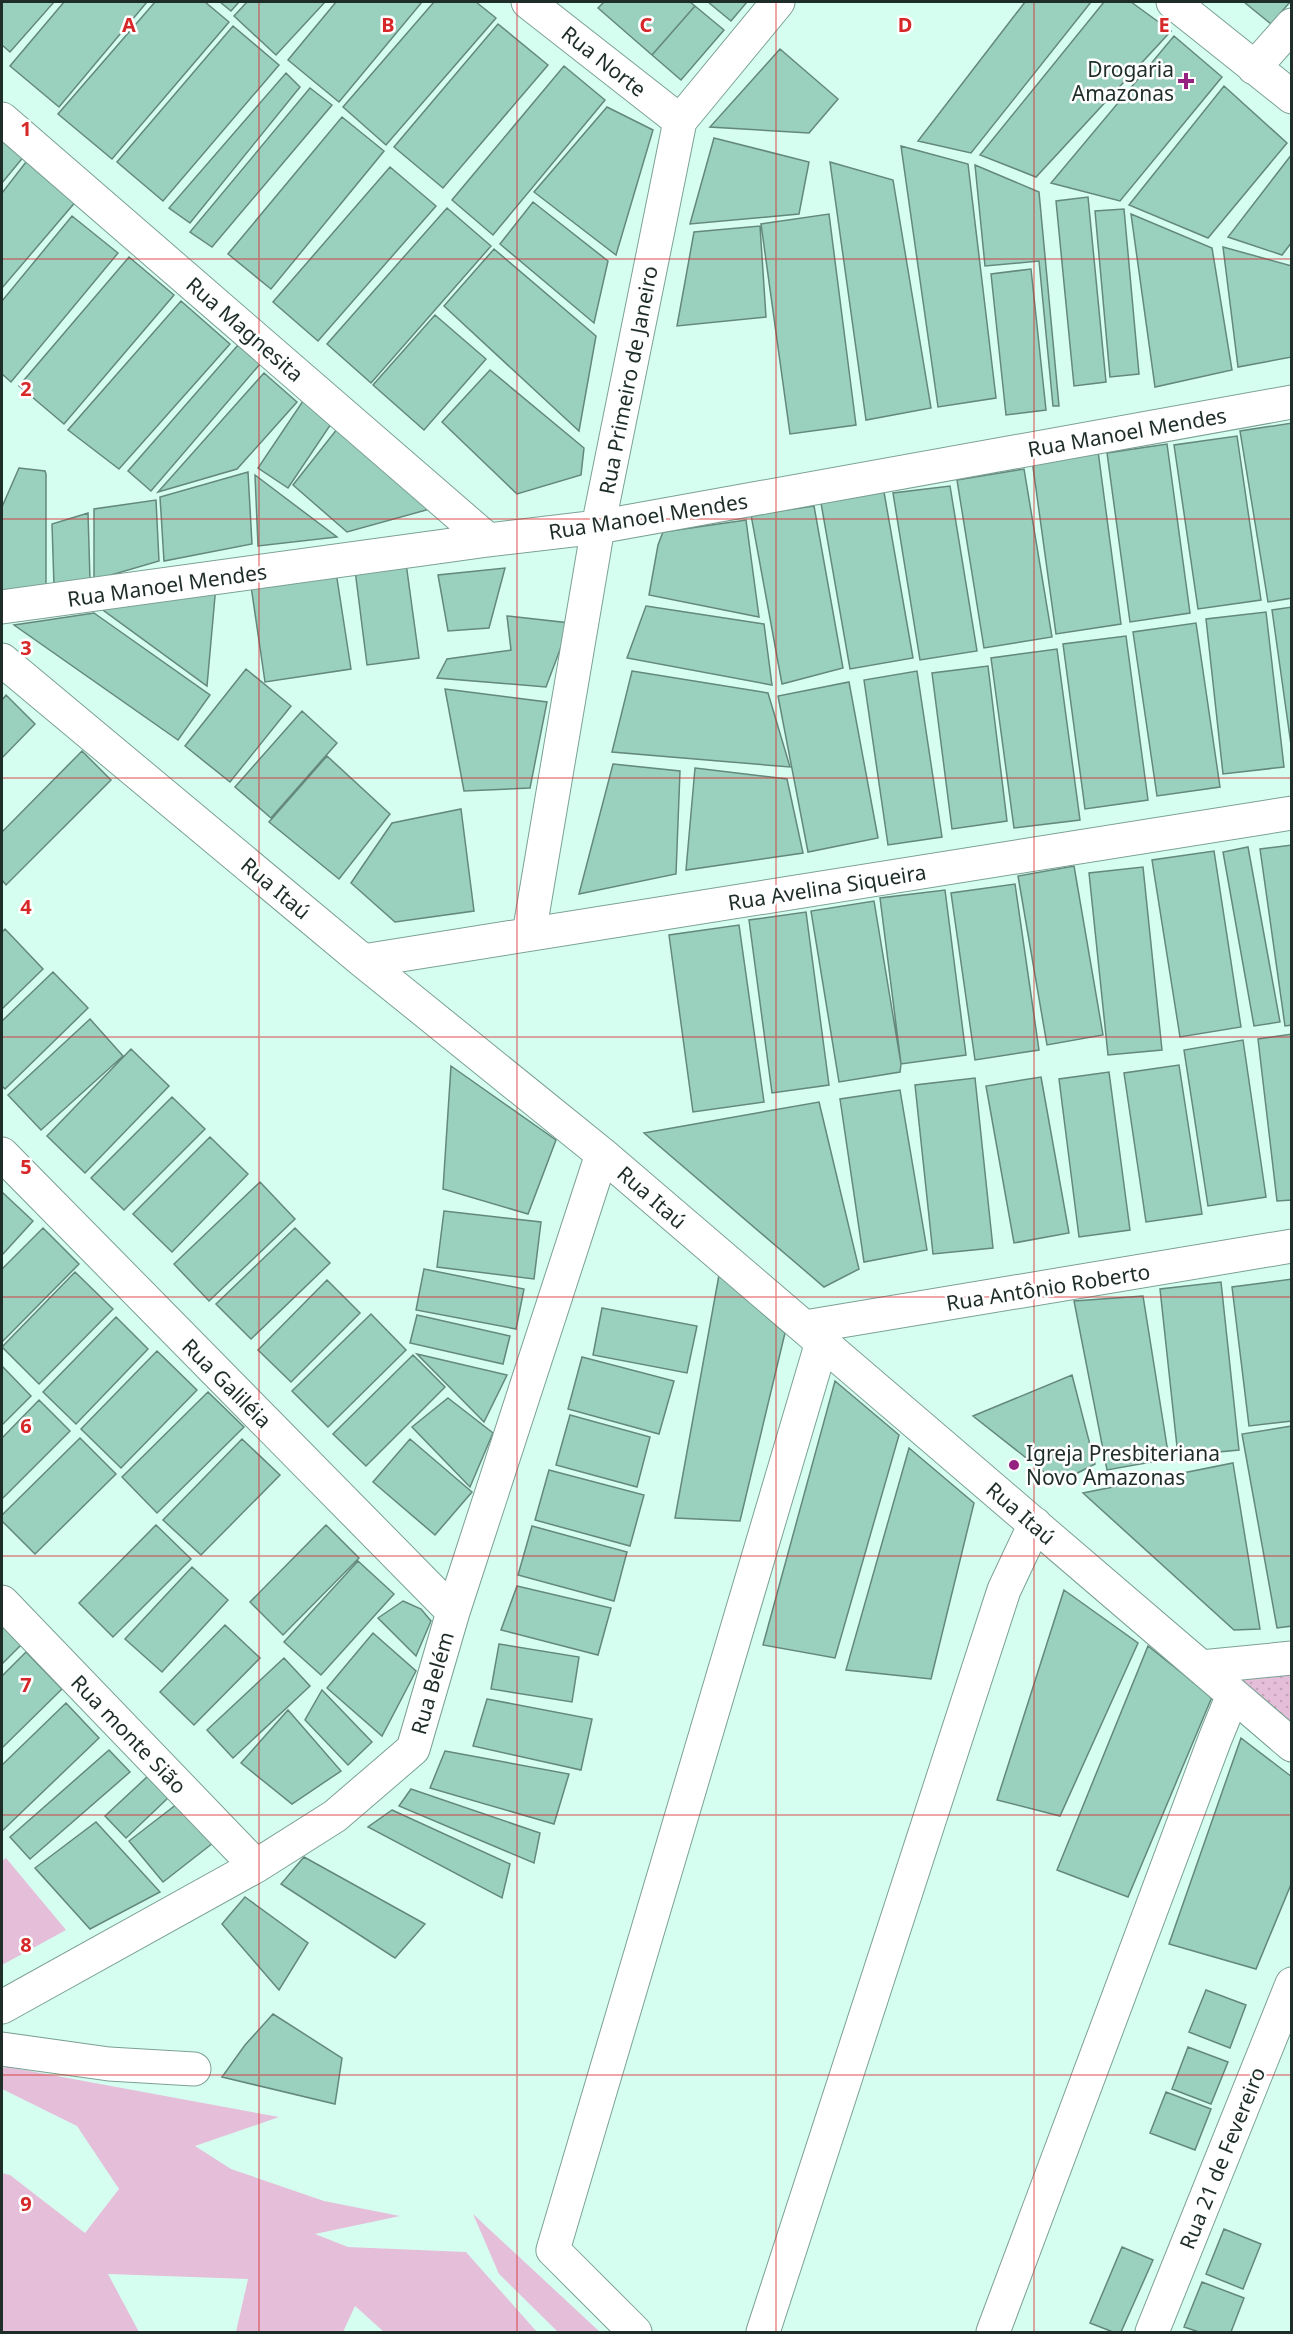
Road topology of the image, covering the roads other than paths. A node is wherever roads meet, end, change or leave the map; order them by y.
1 (528, 2) edge
2 (778, 2) edge
3 (1173, 2) edge
4 (1292, 25) edge
5 (1254, 68) junction
6 (1292, 97) edge
7 (2, 119) edge
8 (680, 121) junction
9 (1292, 402) edge
10 (598, 527) junction
11 (488, 540) junction
12 (2, 607) edge
13 (2, 660) edge
14 (1292, 813) edge
15 (529, 934) junction
16 (363, 961) junction
17 (2, 1154) edge
18 (602, 1154) junction
19 (1292, 1246) edge
20 (813, 1335) junction
21 (1035, 1524) junction
22 (2, 1602) edge
23 (453, 1612) junction
24 (1292, 1658) edge
25 (1201, 1667) junction
26 (1233, 1695) junction
27 (1292, 1745) edge
28 (256, 1866) junction
29 (1292, 1984) edge
30 (2, 2007) edge
31 (2, 2049) edge
32 (194, 2069) dead end
33 (635, 2332) edge
34 (763, 2332) edge
35 (993, 2332) edge
36 (1152, 2332) edge

1 - 8 street, Rua Norte
2 - 8 street, Rua Primeiro de Janeiro
3 - 5 street
4 - 5 street
5 - 6 street
7 - 11 street, Rua Magnesita
8 - 10 street, Rua Primeiro de Janeiro
9 - 10 street, Rua Manoel Mendes
10 - 11 street, Rua Manoel Mendes
10 - 15 street, Rua Primeiro de Janeiro
11 - 12 street, Rua Manoel Mendes
13 - 16 street, Rua Itaú
14 - 15 street, Rua Avelina Siqueira
15 - 16 street, Rua Avelina Siqueira
16 - 18 street, Rua Itaú
17 - 23 street, Rua Galiléia
18 - 20 street, Rua Itaú
18 - 23 street, Rua Belém
19 - 20 street, Rua Antônio Roberto
20 - 21 street, Rua Itaú
20 - 33 street
21 - 25 street, Rua Itaú
21 - 34 street
22 - 28 street, Rua monte Sião
23 - 28 street, Rua Belém
24 - 25 street
25 - 26 street, Rua Itaú
26 - 27 street, Rua Itaú
26 - 35 street
28 - 30 street, Rua Belém
29 - 36 street, Rua 21 de Fevereiro
31 - 32 street

